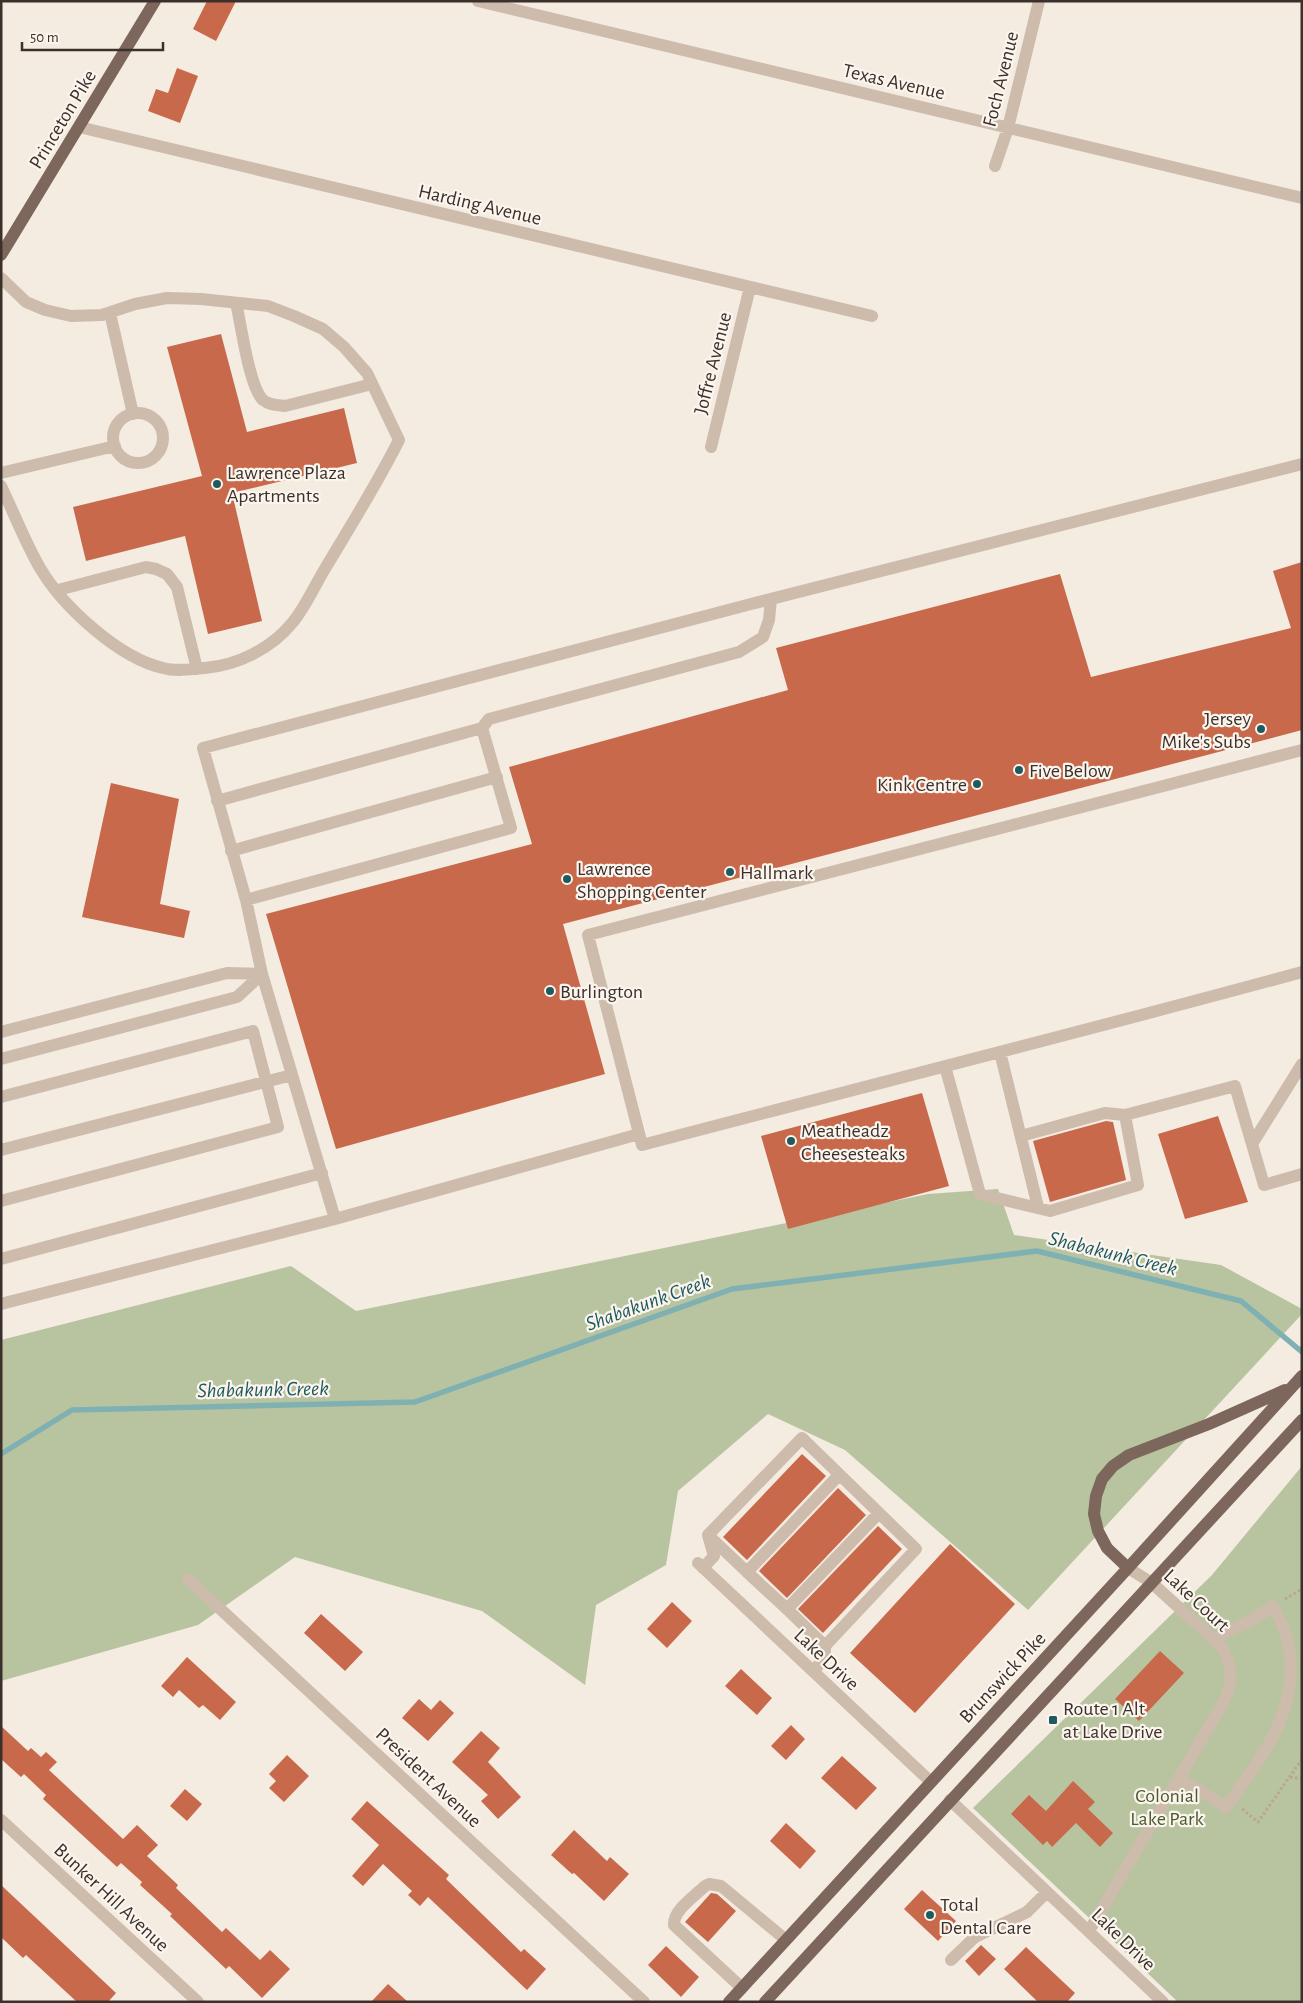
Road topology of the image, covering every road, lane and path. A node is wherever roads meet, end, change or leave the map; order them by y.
1 (156, 1) edge
2 (478, 1) edge
3 (1039, 1) edge
4 (79, 128) junction
5 (1008, 128) junction
6 (996, 166) dead end
7 (1302, 198) edge
8 (1, 255) edge
9 (1, 278) edge
10 (750, 287) junction
11 (236, 303) junction
12 (110, 313) junction
13 (872, 316) dead end
14 (372, 384) junction
15 (133, 414) junction
16 (114, 446) junction
17 (711, 447) dead end
18 (1302, 464) edge
19 (1, 472) edge
20 (1, 486) edge
21 (58, 590) junction
22 (771, 599) junction
23 (197, 668) junction
24 (482, 728) junction
25 (1302, 750) edge
26 (497, 777) junction
27 (217, 801) junction
28 (231, 851) junction
29 (246, 900) junction
30 (1302, 972) edge
31 (262, 974) junction
32 (1, 1032) edge
33 (1000, 1052) junction
34 (1, 1059) edge
35 (1302, 1064) edge
36 (945, 1066) junction
37 (292, 1075) junction
38 (266, 1082) junction
39 (1, 1097) edge
40 (1125, 1116) junction
41 (639, 1134) junction
42 (1020, 1136) junction
43 (1252, 1144) junction
44 (1, 1150) edge
45 (322, 1173) junction
46 (1302, 1174) edge
47 (1, 1201) edge
48 (1038, 1207) junction
49 (335, 1219) junction
50 (1, 1259) edge
51 (1, 1304) edge
52 (1302, 1376) edge
53 (1290, 1388) junction
54 (1302, 1420) edge
55 (839, 1475) junction
56 (879, 1513) junction
57 (708, 1535) junction
58 (1128, 1568) junction
59 (747, 1572) junction
60 (188, 1579) dead end
61 (1152, 1583) junction
62 (787, 1609) junction
63 (1213, 1639) junction
64 (825, 1646) junction
65 (813, 1671) junction
66 (1302, 1758) edge
67 (1179, 1778) junction
68 (1290, 1778) junction
69 (1302, 1779) edge
70 (931, 1782) junction
71 (950, 1800) junction
72 (1231, 1800) junction
73 (1, 1820) edge
74 (1047, 1892) junction
75 (1089, 1931) junction
76 (786, 1940) junction
77 (951, 1960) dead end
78 (742, 1988) junction
79 (198, 2002) edge
80 (644, 2002) edge
81 (729, 2002) edge
82 (765, 2002) edge
83 (1163, 2002) edge

1 - 4 main road, Princeton Pike
2 - 5 street, Texas Avenue
3 - 5 street, Foch Avenue
4 - 8 main road, Princeton Pike
4 - 10 street, Harding Avenue
5 - 6 street, Foch Avenue
5 - 7 street, Texas Avenue
9 - 12 street
10 - 13 street, Harding Avenue
10 - 17 street, Joffre Avenue
11 - 12 street
11 - 14 street
11 - 14 street
12 - 15 street
14 - 23 street
15 - 16 street
15 - 16 street
16 - 19 street
18 - 22 street
20 - 21 street
21 - 23 street
21 - 23 street
22 - 24 street
22 - 27 street
24 - 26 street
24 - 27 street
25 - 41 street
26 - 28 street
26 - 29 street
27 - 28 street
28 - 29 street
29 - 31 street
30 - 33 street
31 - 32 street
31 - 34 street
31 - 37 street
33 - 36 street
33 - 42 street
35 - 43 street
36 - 41 street
36 - 48 street
37 - 38 street
37 - 45 street
38 - 39 street
38 - 44 street
38 - 47 street
40 - 42 street
40 - 43 street
40 - 48 street
41 - 49 street
42 - 48 street
43 - 46 street
45 - 49 street
45 - 50 street
49 - 51 street
52 - 53 main road, Brunswick Pike
53 - 58 main road, Brunswick Pike
53 - 58 main road
54 - 61 main road
55 - 56 street
55 - 57 street
55 - 59 street
56 - 62 street
56 - 64 street
57 - 59 street
57 - 65 street, Lake Drive
58 - 61 street, Lake Court
58 - 70 main road, Brunswick Pike
59 - 62 street
60 - 80 street, President Avenue
61 - 63 street, Lake Court
61 - 71 main road
62 - 64 street
63 - 67 street, Lake Court
63 - 72 street
64 - 65 street
65 - 70 street, Lake Drive
66 - 68 path
67 - 72 street
67 - 75 street, Lake Court
68 - 69 path
68 - 72 path
70 - 76 main road, Brunswick Pike
71 - 74 street, Lake Drive
71 - 82 main road
73 - 79 street, Bunker Hill Avenue
74 - 75 street, Lake Drive
74 - 77 street
75 - 83 street, Lake Drive
76 - 78 main road, Brunswick Pike
76 - 78 street
78 - 81 main road, Brunswick Pike

